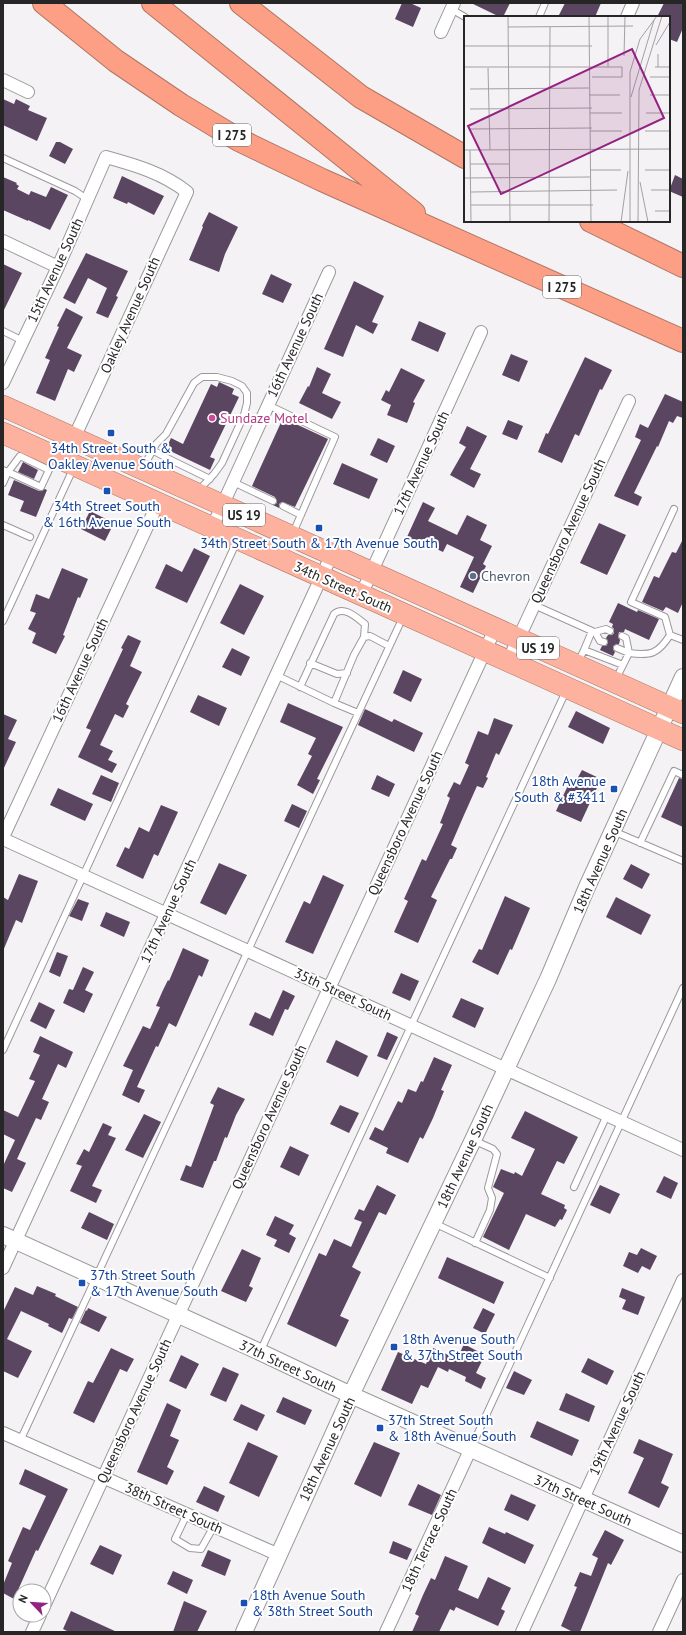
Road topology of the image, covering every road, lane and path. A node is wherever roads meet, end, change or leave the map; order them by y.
1 (44, 3) edge
2 (153, 3) edge
3 (241, 3) edge
4 (546, 3) edge
5 (633, 3) edge
6 (453, 6) edge
7 (540, 16) edge
8 (626, 16) edge
9 (464, 17) edge
10 (441, 32) dead end
11 (3, 80) edge
12 (28, 92) dead end
13 (464, 156) edge
14 (106, 157) joint
15 (3, 158) edge
16 (87, 199) junction
17 (593, 222) edge
18 (440, 234) junction
19 (3, 242) edge
20 (58, 266) junction
21 (683, 266) edge
22 (329, 272) dead end
23 (3, 332) edge
24 (481, 332) dead end
25 (23, 341) junction
26 (683, 341) edge
27 (3, 383) edge
28 (629, 401) dead end
29 (268, 405) junction
30 (3, 406) edge
31 (3, 433) edge
32 (74, 438) junction
33 (23, 450) junction
34 (152, 450) junction
35 (52, 463) junction
36 (75, 466) junction
37 (157, 468) junction
38 (5, 471) edge
39 (233, 482) junction
40 (3, 483) edge
41 (203, 486) junction
42 (273, 501) dead end
43 (158, 503) junction
44 (223, 505) junction
45 (283, 506) dead end
46 (674, 509) dead end
47 (301, 515) junction
48 (3, 525) edge
49 (212, 528) junction
50 (30, 536) dead end
51 (291, 536) junction
52 (238, 539) junction
53 (332, 554) junction
54 (371, 572) junction
55 (322, 577) junction
56 (361, 595) junction
57 (534, 605) junction
58 (404, 614) junction
59 (3, 621) edge
60 (495, 629) junction
61 (610, 630) dead end
62 (593, 631) junction
63 (670, 635) junction
64 (622, 636) dead end
65 (364, 637) junction
66 (518, 639) junction
67 (683, 640) edge
68 (604, 642) dead end
69 (389, 646) junction
70 (617, 648) dead end
71 (486, 651) junction
72 (629, 653) junction
73 (580, 657) junction
74 (508, 661) junction
75 (310, 664) junction
76 (347, 673) junction
77 (619, 674) junction
78 (276, 675) junction
79 (683, 677) edge
80 (300, 687) junction
81 (567, 688) junction
82 (334, 703) junction
83 (676, 710) edge
84 (358, 713) junction
85 (659, 729) junction
86 (683, 740) edge
87 (683, 775) edge
88 (613, 831) junction
89 (3, 838) edge
90 (640, 843) junction
91 (683, 861) edge
92 (84, 876) junction
93 (166, 914) junction
94 (248, 951) junction
95 (328, 988) junction
96 (683, 988) edge
97 (412, 1026) junction
98 (3, 1050) edge
99 (506, 1069) junction
100 (607, 1115) junction
101 (622, 1122) junction
102 (474, 1140) junction
103 (683, 1150) edge
104 (574, 1187) dead end
105 (434, 1223) junction
106 (9, 1238) edge
107 (475, 1243) junction
108 (3, 1268) edge
109 (96, 1278) junction
110 (550, 1278) junction
111 (683, 1280) edge
112 (178, 1315) junction
113 (260, 1352) junction
114 (352, 1395) junction
115 (3, 1433) edge
116 (20, 1441) junction
117 (471, 1448) junction
118 (103, 1477) junction
119 (582, 1500) junction
120 (187, 1514) junction
121 (214, 1526) junction
122 (683, 1544) edge
123 (279, 1555) junction
124 (683, 1580) edge
125 (52, 1589) edge
126 (244, 1632) edge
127 (386, 1632) edge
128 (522, 1632) edge
129 (659, 1632) edge

1 - 18 highway, I 275
2 - 18 highway
3 - 13 highway
4 - 7 lane
5 - 8 street
6 - 9 lane
6 - 10 street
11 - 12 street
14 - 16 street, 15th Avenue South
14 - 32 street, Oakley Avenue South
15 - 16 lane
16 - 20 street, 15th Avenue South
17 - 21 highway
18 - 26 highway, I 275
19 - 20 street
20 - 25 street, 15th Avenue South
22 - 29 street, 16th Avenue South
23 - 25 lane
24 - 54 street, 17th Avenue South
25 - 27 street, 15th Avenue South
28 - 57 street, Queensboro Avenue South
29 - 39 street, 16th Avenue South
29 - 47 lane
30 - 32 highway, 34th Street South / US 19
31 - 33 highway, 34th Street South / US 19
32 - 37 highway, 34th Street South / US 19
33 - 35 highway, 34th Street South / US 19
33 - 38 lane
34 - 37 lane
34 - 37 lane
34 - 41 lane
35 - 36 highway, 34th Street South / US 19
35 - 38 lane
36 - 43 highway, 34th Street South / US 19
36 - 59 lane
37 - 41 highway, 34th Street South / US 19
38 - 40 lane
39 - 42 lane
39 - 44 street, 16th Avenue South
41 - 44 highway, 34th Street South / US 19
43 - 49 highway, 34th Street South / US 19
43 - 89 street, 16th Avenue South
44 - 49 street, 16th Avenue South
44 - 51 highway, 34th Street South / US 19
45 - 47 lane
46 - 63 lane
47 - 51 lane
48 - 50 lane
49 - 52 highway, 34th Street South / US 19
51 - 53 highway, 34th Street South / US 19
52 - 55 highway, 34th Street South / US 19
52 - 92 lane
53 - 54 highway, 34th Street South / US 19
53 - 55 street, 17th Avenue South
54 - 56 street, 17th Avenue South
54 - 60 highway, 34th Street South / US 19
55 - 56 highway, 34th Street South / US 19
55 - 78 street, 17th Avenue South
56 - 58 highway, 34th Street South / US 19
57 - 62 lane
57 - 66 street, Queensboro Avenue South
58 - 69 lane
58 - 71 highway, 34th Street South / US 19
60 - 66 highway, 34th Street South / US 19
60 - 71 street, Queensboro Avenue South
61 - 62 lane
62 - 68 lane
62 - 73 lane
63 - 67 lane
63 - 72 lane
64 - 72 lane
65 - 69 lane
65 - 75 lane
65 - 76 lane
66 - 73 highway, 34th Street South / US 19
66 - 74 street, Queensboro Avenue South
69 - 84 lane
70 - 72 lane
71 - 74 highway, 34th Street South / US 19
71 - 95 street, Queensboro Avenue South
72 - 77 lane
73 - 77 highway, 34th Street South / US 19
74 - 81 highway, 34th Street South / US 19
75 - 76 lane
75 - 80 lane
76 - 82 lane
77 - 83 highway, 34th Street South / US 19
78 - 80 lane
78 - 93 street, 17th Avenue South
79 - 83 street, 18th Avenue South
80 - 82 lane
81 - 85 highway, 34th Street South / US 19
81 - 97 lane
82 - 84 lane
83 - 85 street, 18th Avenue South
84 - 94 lane
85 - 86 highway, 34th Street South / US 19
85 - 88 street, 18th Avenue South
87 - 90 lane
88 - 90 lane
88 - 99 street, 18th Avenue South
89 - 92 street, 35th Street South
90 - 91 lane
92 - 93 street, 35th Street South
92 - 98 lane
93 - 94 street, 35th Street South
93 - 106 street, 17th Avenue South
94 - 95 street, 35th Street South
94 - 109 lane
95 - 97 street, 35th Street South
95 - 112 street, Queensboro Avenue South
96 - 101 lane
97 - 99 street, 35th Street South
97 - 113 lane
99 - 100 street, 35th Street South
99 - 102 street, 18th Avenue South
100 - 101 street, 35th Street South
100 - 104 lane
101 - 103 street, 35th Street South
101 - 110 lane
102 - 105 street, 18th Avenue South
102 - 107 lane
105 - 107 lane
105 - 114 street, 18th Avenue South
106 - 108 street, 17th Avenue South
106 - 109 street, 37th Street South
107 - 110 lane
109 - 112 street, 37th Street South
109 - 116 lane
110 - 117 lane
111 - 119 street, 19th Avenue South
112 - 113 street, 37th Street South
112 - 118 street, Queensboro Avenue South
113 - 114 street, 37th Street South
114 - 117 street, 37th Street South
114 - 123 street, 18th Avenue South
115 - 116 street, 38th Street South
116 - 118 street, 38th Street South
117 - 119 street, 37th Street South
117 - 127 street, 18th Terrace South
118 - 120 street, 38th Street South
118 - 125 street, Queensboro Avenue South
119 - 122 street, 37th Street South
119 - 128 street, 19th Avenue South
120 - 121 street, 38th Street South
120 - 121 lane
121 - 123 street, 38th Street South
123 - 126 street, 18th Avenue South
124 - 129 street

